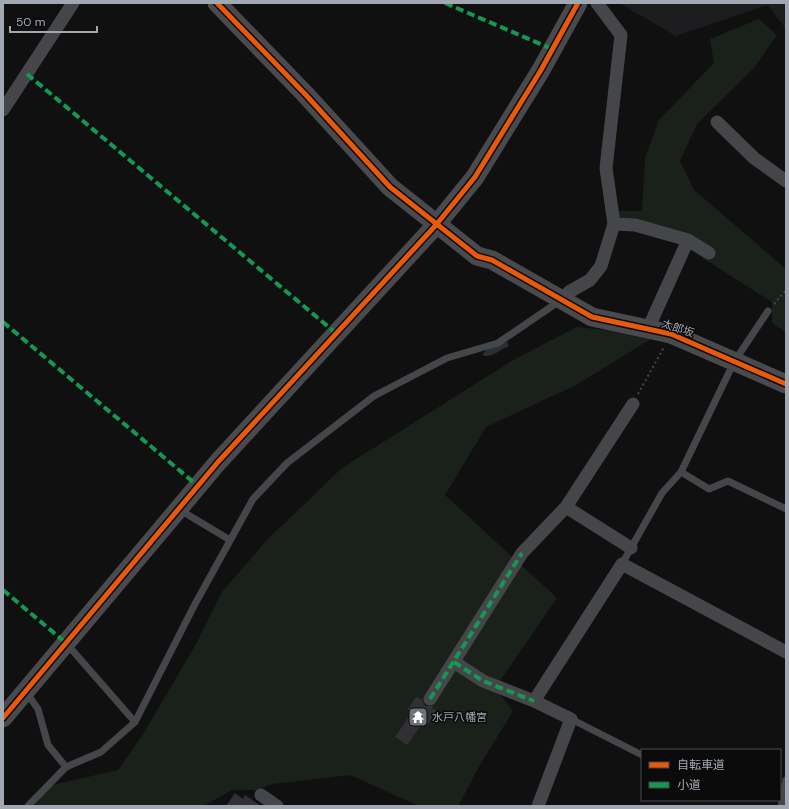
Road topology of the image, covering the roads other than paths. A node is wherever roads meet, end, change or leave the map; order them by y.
1 (73, 3) edge
2 (217, 3) edge
3 (578, 3) edge
4 (597, 3) edge
5 (3, 110) edge
6 (717, 122) dead end
7 (786, 181) edge
8 (614, 224) junction
9 (436, 225) junction
10 (688, 240) junction
11 (709, 254) dead end
12 (561, 300) junction
13 (768, 311) road end
14 (648, 329) junction
15 (734, 362) junction
16 (786, 384) edge
17 (633, 404) road end
18 (681, 472) junction
19 (566, 507) junction
20 (178, 509) junction
21 (786, 509) edge
22 (230, 540) junction
23 (631, 548) junction
24 (622, 564) junction
25 (66, 643) junction
26 (786, 652) edge
27 (454, 662) junction
28 (25, 691) junction
29 (430, 699) dead end
30 (534, 701) junction
31 (3, 718) edge
32 (571, 719) junction
33 (135, 722) junction
34 (641, 754) edge
35 (66, 767) junction
36 (786, 780) edge
37 (782, 787) edge
38 (261, 795) dead end
39 (28, 806) edge
40 (277, 806) edge
41 (538, 806) edge
42 (781, 806) edge

1 - 5 street
2 - 9 street, 太郎坂
3 - 9 street
4 - 8 street
6 - 7 street
8 - 10 street
8 - 12 street
9 - 12 street, 太郎坂
9 - 20 street
10 - 11 street
10 - 14 street
12 - 14 street, 太郎坂
12 - 22 lane
13 - 15 lane
14 - 15 street, 太郎坂
15 - 16 street, 太郎坂
15 - 18 lane
17 - 19 street
18 - 21 lane
18 - 23 lane
19 - 23 street
19 - 27 street
20 - 22 lane
20 - 25 street
22 - 33 lane
23 - 24 lane
24 - 26 street
24 - 30 street
25 - 28 street
25 - 33 lane
27 - 29 street
27 - 30 street
28 - 31 street
28 - 35 lane
30 - 32 street
32 - 34 lane
32 - 41 street
33 - 35 lane
35 - 39 lane
36 - 37 lane
37 - 42 lane
38 - 40 street

